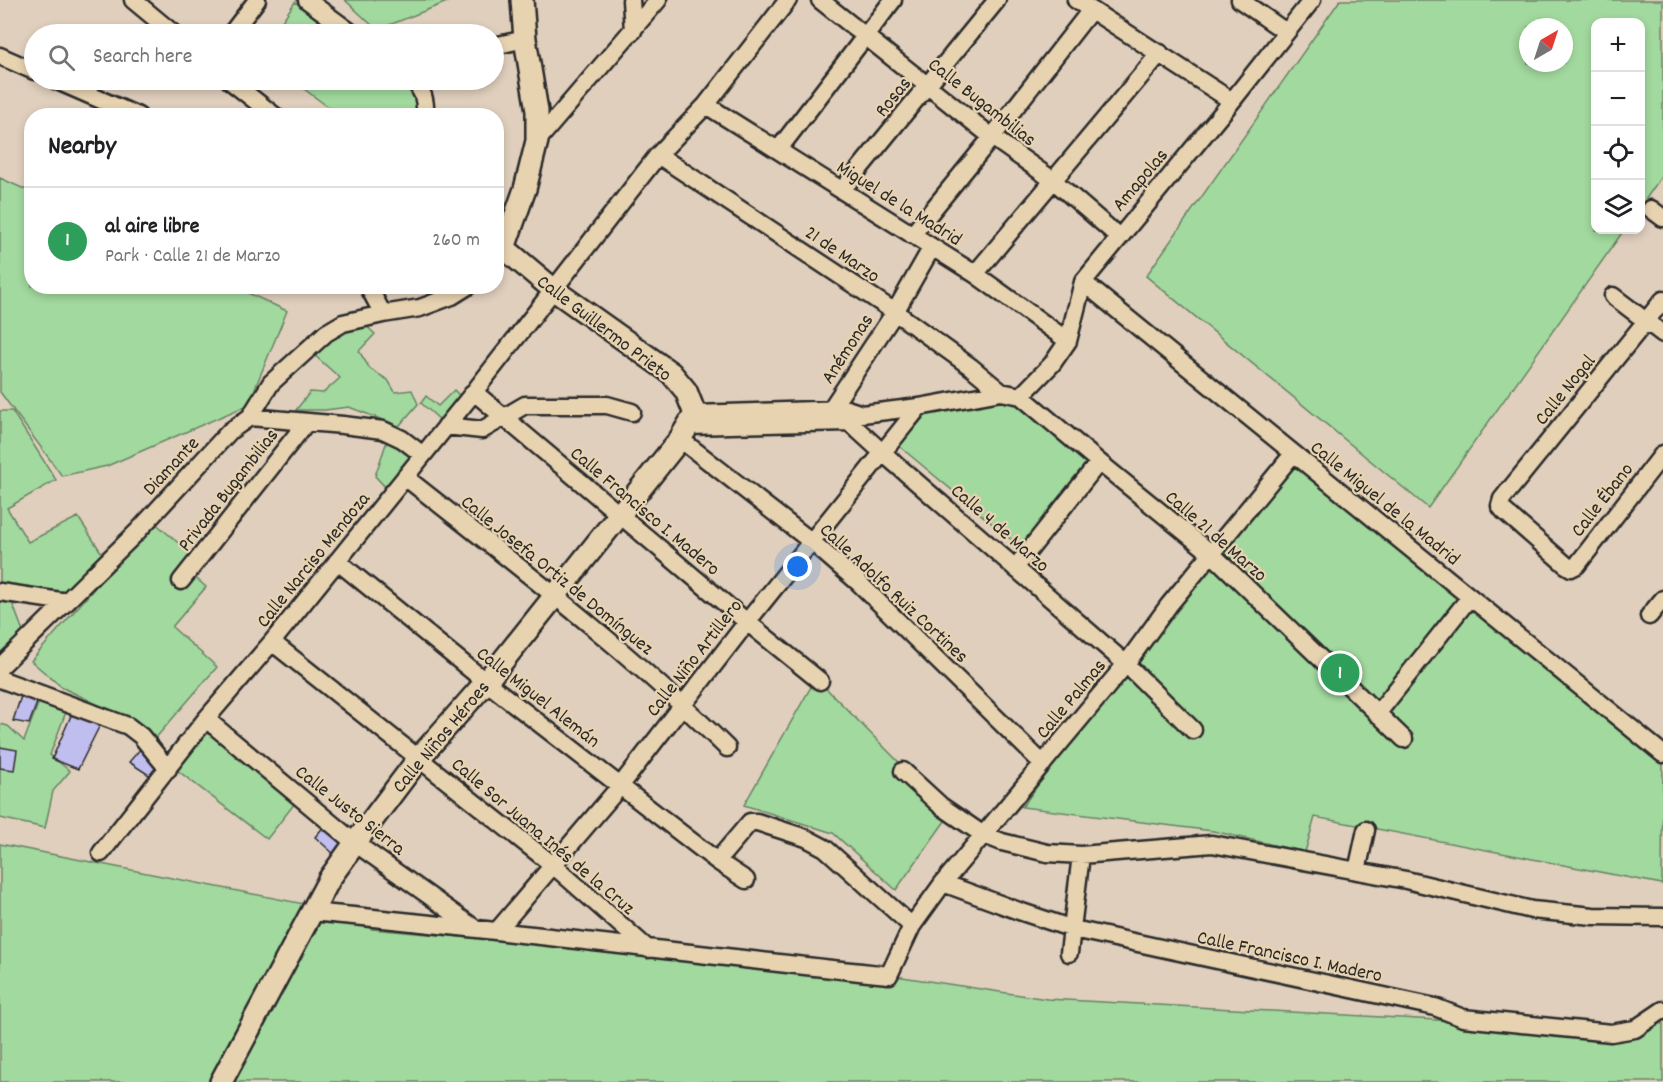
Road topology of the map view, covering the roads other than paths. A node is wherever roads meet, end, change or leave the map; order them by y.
1 (133, 0) edge
2 (257, 0) edge
3 (307, 0) edge
4 (522, 0) edge
5 (631, 0) edge
6 (658, 0) edge
7 (788, 0) edge
8 (820, 0) edge
9 (893, 0) edge
10 (997, 0) edge
11 (1076, 0) edge
12 (1241, 0) edge
13 (1312, 0) edge
14 (1091, 9) junction
15 (162, 24) edge
16 (239, 24) edge
17 (339, 24) edge
18 (633, 31) junction
19 (1286, 32) junction
20 (865, 36) junction
21 (525, 39) junction
22 (504, 44) edge
23 (1160, 53) junction
24 (0, 56) edge
25 (24, 66) edge
26 (927, 85) junction
27 (78, 90) edge
28 (242, 90) edge
29 (422, 90) edge
30 (1232, 101) junction
31 (706, 105) junction
32 (120, 108) edge
33 (265, 108) edge
34 (425, 108) edge
35 (992, 137) junction
36 (537, 141) junction
37 (778, 150) junction
38 (658, 155) junction
39 (1054, 181) junction
40 (842, 190) junction
41 (912, 234) junction
42 (1119, 237) junction
43 (504, 239) edge
44 (932, 247) junction
45 (504, 252) edge
46 (975, 274) junction
47 (1083, 282) junction
48 (554, 290) junction
49 (372, 294) edge
50 (455, 294) edge
51 (1613, 296) dead end
52 (1663, 300) edge
53 (895, 312) junction
54 (383, 314) junction
55 (1646, 321) junction
56 (1663, 334) edge
57 (1068, 341) junction
58 (474, 392) junction
59 (1000, 392) junction
60 (1021, 396) junction
61 (918, 406) junction
62 (831, 410) junction
63 (632, 412) dead end
64 (250, 417) junction
65 (503, 417) junction
66 (856, 418) junction
67 (306, 423) junction
68 (446, 426) junction
69 (688, 426) junction
70 (883, 453) junction
71 (1293, 454) junction
72 (1663, 454) edge
73 (423, 455) junction
74 (1099, 462) junction
75 (405, 477) junction
76 (620, 514) junction
77 (812, 542) junction
78 (1212, 554) junction
79 (337, 561) junction
80 (1015, 567) junction
81 (1571, 568) joint
82 (181, 581) dead end
83 (0, 592) edge
84 (555, 596) junction
85 (1470, 597) junction
86 (1663, 599) edge
87 (67, 602) junction
88 (1650, 616) dead end
89 (747, 622) junction
90 (272, 642) junction
91 (1126, 664) junction
92 (0, 667) edge
93 (0, 678) edge
94 (486, 681) junction
95 (820, 681) dead end
96 (683, 704) junction
97 (1377, 714) junction
98 (206, 719) junction
99 (1193, 730) dead end
100 (1404, 739) dead end
101 (727, 748) dead end
102 (1663, 754) edge
103 (419, 758) junction
104 (1043, 764) junction
105 (168, 769) junction
106 (903, 771) dead end
107 (621, 785) junction
108 (1366, 830) dead end
109 (982, 834) junction
110 (355, 843) junction
111 (101, 853) dead end
112 (1082, 855) junction
113 (717, 861) junction
114 (554, 865) junction
115 (1357, 871) junction
116 (746, 880) dead end
117 (943, 883) junction
118 (312, 912) junction
119 (1663, 917) edge
120 (912, 926) junction
121 (473, 927) junction
122 (1073, 929) junction
123 (497, 931) junction
124 (648, 949) junction
125 (1069, 953) dead end
126 (1663, 1010) edge
127 (221, 1082) edge

1 - 15 street
2 - 16 street
3 - 17 street
4 - 21 street
5 - 18 street
6 - 18 street
7 - 31 street
8 - 20 street, Calle Bugambilias
9 - 20 street
10 - 26 street, Rosas
11 - 14 street
12 - 19 street
13 - 19 street, Amapolas
14 - 23 street
14 - 35 street
18 - 36 street
19 - 30 street, Amapolas
20 - 26 street, Calle Bugambilias
20 - 37 street
21 - 22 street
21 - 36 street
23 - 30 street
23 - 39 street
24 - 25 street
26 - 35 street, Calle Bugambilias
26 - 40 street, Rosas
27 - 32 street
28 - 33 street
29 - 34 street
30 - 42 street, Amapolas
31 - 37 street, Miguel de la Madrid
31 - 38 street
35 - 39 street, Calle Bugambilias
35 - 41 street
36 - 43 street
37 - 40 street, Miguel de la Madrid
38 - 48 street, Calle Narciso Mendoza
38 - 53 street, 21 de Marzo
39 - 42 street, Calle Bugambilias
39 - 46 street
40 - 41 street, Miguel de la Madrid
41 - 44 street, Miguel de la Madrid
42 - 47 street, Amapolas
44 - 46 street, Miguel de la Madrid
44 - 53 street, Anémonas
45 - 48 street, Calle Guillermo Prieto
46 - 57 street, Miguel de la Madrid
47 - 57 street, Amapolas
47 - 71 street, Calle Miguel de la Madrid
48 - 58 street, Calle Narciso Mendoza
48 - 69 street, Calle Guillermo Prieto
49 - 54 street
50 - 54 street, Diamante
51 - 55 street
52 - 55 street, Calle Nogal
53 - 59 street, 21 de Marzo
53 - 62 street, Anémonas
54 - 64 street, Diamante
55 - 56 street
55 - 81 street, Calle Nogal
57 - 60 street, Amapolas
58 - 65 street, Calle Francisco I. Madero
58 - 68 street, Calle Narciso Mendoza
59 - 60 street
59 - 61 street
60 - 74 street, Calle 21 de Marzo
61 - 66 street
61 - 70 street, Calle Niño Artillero
62 - 66 street
62 - 69 street
63 - 65 street
64 - 67 street
64 - 87 street, Diamante
65 - 68 street
65 - 76 street, Calle Francisco I. Madero
66 - 69 street
66 - 70 street, Calle 4 de Marzo
67 - 73 street
67 - 82 street, Privada Bugambilias
68 - 73 street, Calle Narciso Mendoza
69 - 76 street, Calle Niños Héroes
69 - 77 street, Calle Adolfo Ruiz Cortines
70 - 77 street, Calle Niño Artillero
70 - 80 street, Calle 4 de Marzo
71 - 78 street, Calle Palmas
71 - 85 street, Calle Miguel de la Madrid
72 - 81 street, Calle Ébano
73 - 75 street, Calle Narciso Mendoza
74 - 78 street, Calle 21 de Marzo
74 - 80 street
75 - 79 street, Calle Narciso Mendoza
75 - 84 street, Calle Josefa Ortiz de Domínguez
76 - 84 street, Calle Niños Héroes
76 - 89 street, Calle Francisco I. Madero
77 - 89 street, Calle Niño Artillero
77 - 104 street, Calle Adolfo Ruiz Cortines
78 - 91 street, Calle Palmas
78 - 97 street, Calle 21 de Marzo
79 - 90 street, Calle Narciso Mendoza
79 - 94 street, Calle Miguel Alemán
80 - 91 street, Calle 4 de Marzo
83 - 87 street
84 - 94 street, Calle Niños Héroes
84 - 96 street, Calle Josefa Ortiz de Domínguez
85 - 97 street
85 - 102 street, Calle Miguel de la Madrid
86 - 88 street
87 - 92 street, Diamante
89 - 95 street, Calle Francisco I. Madero
89 - 96 street, Calle Niño Artillero
90 - 98 street, Calle Narciso Mendoza
90 - 103 street, Calle Sor Juana Inés de la Cruz
91 - 99 street, Calle 4 de Marzo
91 - 104 street, Calle Palmas
93 - 105 street
94 - 103 street, Calle Niños Héroes
94 - 107 street, Calle Miguel Alemán
96 - 101 street, Calle Josefa Ortiz de Domínguez
96 - 107 street, Calle Niño Artillero
97 - 100 street, Calle 21 de Marzo
98 - 105 street, Calle Narciso Mendoza
98 - 110 street, Calle Justo Sierra
103 - 110 street, Calle Niños Héroes
103 - 114 street, Calle Sor Juana Inés de la Cruz
104 - 109 street, Calle Palmas
105 - 111 street, Calle Narciso Mendoza
106 - 109 street
107 - 113 street, Calle Miguel Alemán
107 - 114 street, Calle Niño Artillero
108 - 115 street
109 - 112 street
109 - 117 street, Calle Palmas
110 - 118 street, Calle Niños Héroes
110 - 121 street, Calle Justo Sierra
112 - 115 street
112 - 122 street
113 - 116 street, Calle Miguel Alemán
113 - 120 street
114 - 123 street, Calle Niño Artillero
114 - 124 street, Calle Sor Juana Inés de la Cruz
115 - 119 street
117 - 120 street, Calle Palmas
117 - 122 street, Calle Francisco I. Madero
118 - 121 street
118 - 127 street, Calle Niños Héroes
120 - 124 street, Calle Palmas
121 - 123 street
122 - 125 street
122 - 126 street, Calle Francisco I. Madero
123 - 124 street

